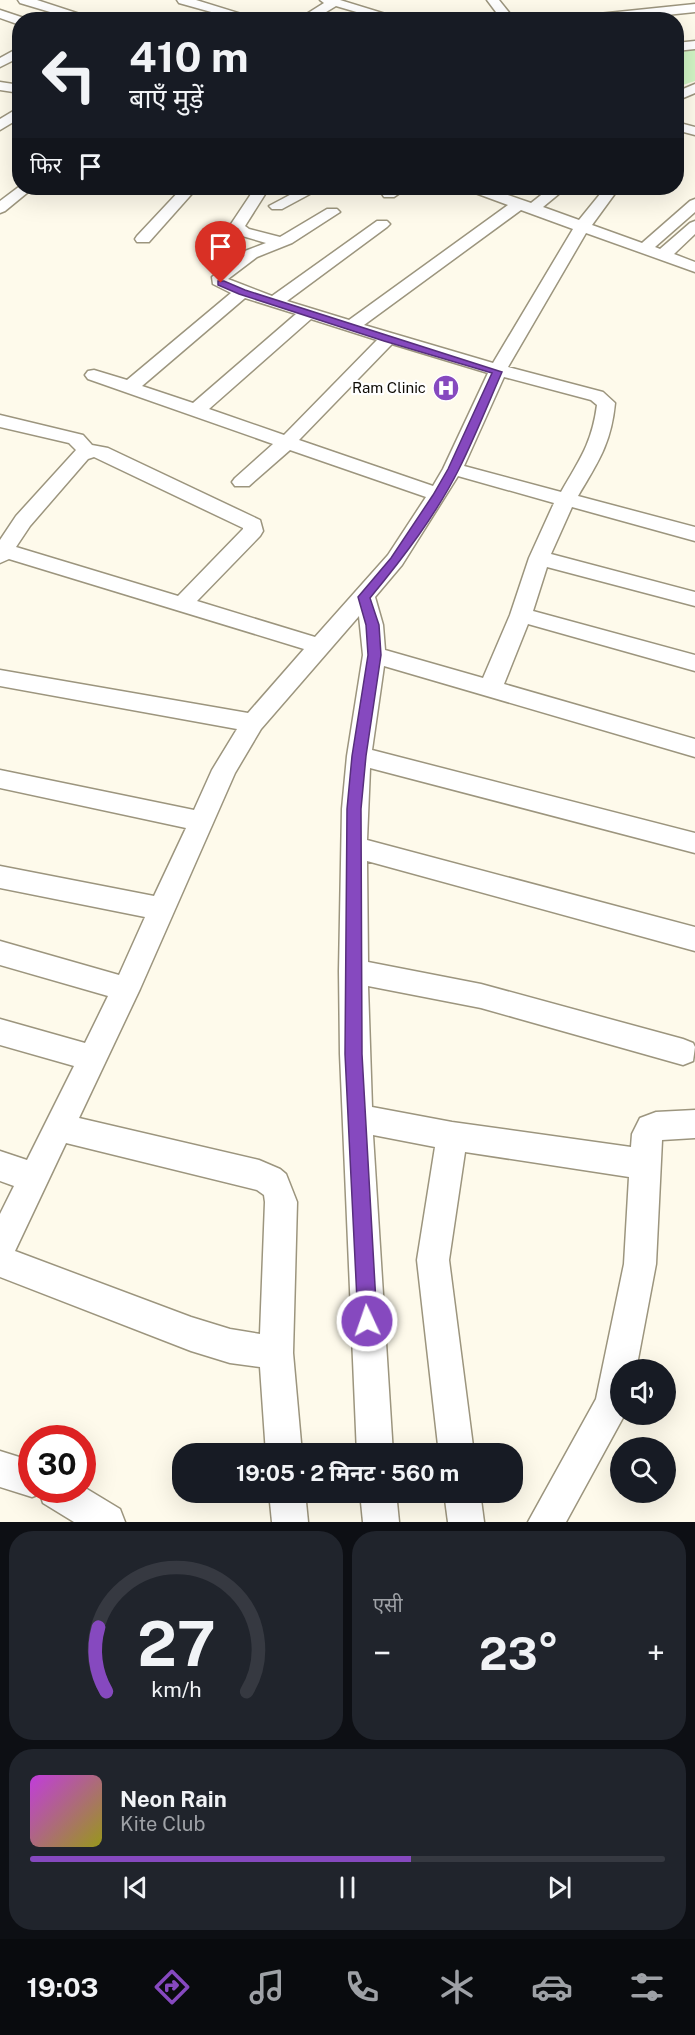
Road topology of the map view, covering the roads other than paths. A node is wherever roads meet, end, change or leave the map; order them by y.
1 (24, 0) edge
2 (183, 0) edge
3 (330, 1) edge
4 (585, 6) dead end
5 (695, 8) edge
6 (65, 12) edge
7 (226, 12) edge
8 (314, 12) edge
9 (370, 12) edge
10 (590, 12) edge
11 (655, 12) edge
12 (17, 195) edge
13 (183, 195) edge
14 (258, 195) edge
15 (300, 195) edge
16 (495, 195) edge
17 (546, 195) edge
18 (607, 195) edge
19 (695, 204) edge
20 (277, 206) dead end
21 (526, 206) junction
22 (0, 208) edge
23 (332, 212) dead end
24 (382, 224) dead end
25 (695, 226) edge
26 (582, 227) junction
27 (143, 238) dead end
28 (281, 242) junction
29 (644, 249) junction
30 (663, 255) junction
31 (695, 267) edge
32 (242, 292) junction
33 (274, 302) junction
34 (308, 313) junction
35 (350, 327) junction
36 (387, 339) junction
37 (497, 372) junction
38 (94, 375) dead end
39 (130, 387) junction
40 (195, 411) junction
41 (0, 421) edge
42 (287, 442) junction
43 (87, 452) junction
44 (453, 469) junction
45 (242, 482) dead end
46 (438, 495) junction
47 (567, 499) junction
48 (695, 534) edge
49 (1, 552) edge
50 (539, 558) junction
51 (364, 597) junction
52 (695, 599) edge
53 (183, 603) junction
54 (521, 615) junction
55 (319, 646) junction
56 (374, 655) junction
57 (695, 663) edge
58 (1, 680) edge
59 (490, 690) junction
60 (253, 723) junction
61 (695, 748) edge
62 (359, 756) junction
63 (0, 779) edge
64 (201, 821) junction
65 (695, 843) edge
66 (354, 848) junction
67 (0, 877) edge
68 (162, 909) junction
69 (695, 939) edge
70 (0, 953) edge
71 (354, 971) junction
72 (126, 989) junction
73 (0, 1032) edge
74 (683, 1052) dead end
75 (91, 1058) junction
76 (357, 1118) junction
77 (695, 1124) edge
78 (58, 1127) junction
79 (452, 1136) junction
80 (644, 1164) junction
81 (0, 1166) edge
82 (34, 1177) junction
83 (0, 1248) edge
84 (0, 1261) edge
85 (276, 1353) junction
86 (283, 1443) edge
87 (374, 1443) edge
88 (456, 1443) edge
89 (0, 1469) edge
90 (18, 1475) edge
91 (77, 1503) edge
92 (288, 1503) edge
93 (379, 1503) edge
94 (463, 1503) edge
95 (107, 1522) edge
96 (290, 1522) edge
97 (381, 1522) edge
98 (466, 1522) edge
99 (546, 1522) edge

1 - 6 street
2 - 7 street
3 - 8 street
3 - 9 street
4 - 10 street
5 - 11 street
12 - 22 street
13 - 27 street
14 - 28 street
15 - 20 street
16 - 21 street
17 - 21 street
18 - 26 street
19 - 29 street
21 - 26 street
21 - 35 street
23 - 28 street
24 - 33 street
25 - 30 street
26 - 29 street
26 - 37 street
28 - 32 street
29 - 30 street
30 - 31 street
32 - 33 street
32 - 39 street
33 - 34 street
34 - 35 street
34 - 40 street
35 - 36 street
36 - 37 street
36 - 42 street
37 - 44 street
37 - 47 street
38 - 39 street
39 - 40 street
40 - 42 street
41 - 43 street
42 - 45 street
42 - 46 street
43 - 49 street
43 - 53 street
44 - 46 street
44 - 47 street
46 - 51 street
47 - 48 street
47 - 50 street
49 - 53 street
50 - 52 street
50 - 54 street
51 - 55 street
51 - 56 street
53 - 55 street
54 - 57 street
54 - 59 street
55 - 60 street
56 - 59 street
56 - 62 street
58 - 60 street
59 - 61 street
60 - 64 street
62 - 65 street
62 - 66 street
63 - 64 street
64 - 68 street
66 - 69 street
66 - 71 street
67 - 68 street
68 - 72 street
70 - 72 street
71 - 74 street
71 - 76 street
72 - 75 street
73 - 75 street
75 - 78 street
76 - 79 street
76 - 87 street
77 - 80 street
78 - 82 street
78 - 85 street
79 - 80 street
79 - 88 street
80 - 99 street
81 - 82 street
82 - 83 street
84 - 85 street
85 - 86 street
89 - 90 street
91 - 95 street
92 - 96 street
93 - 97 street
94 - 98 street

